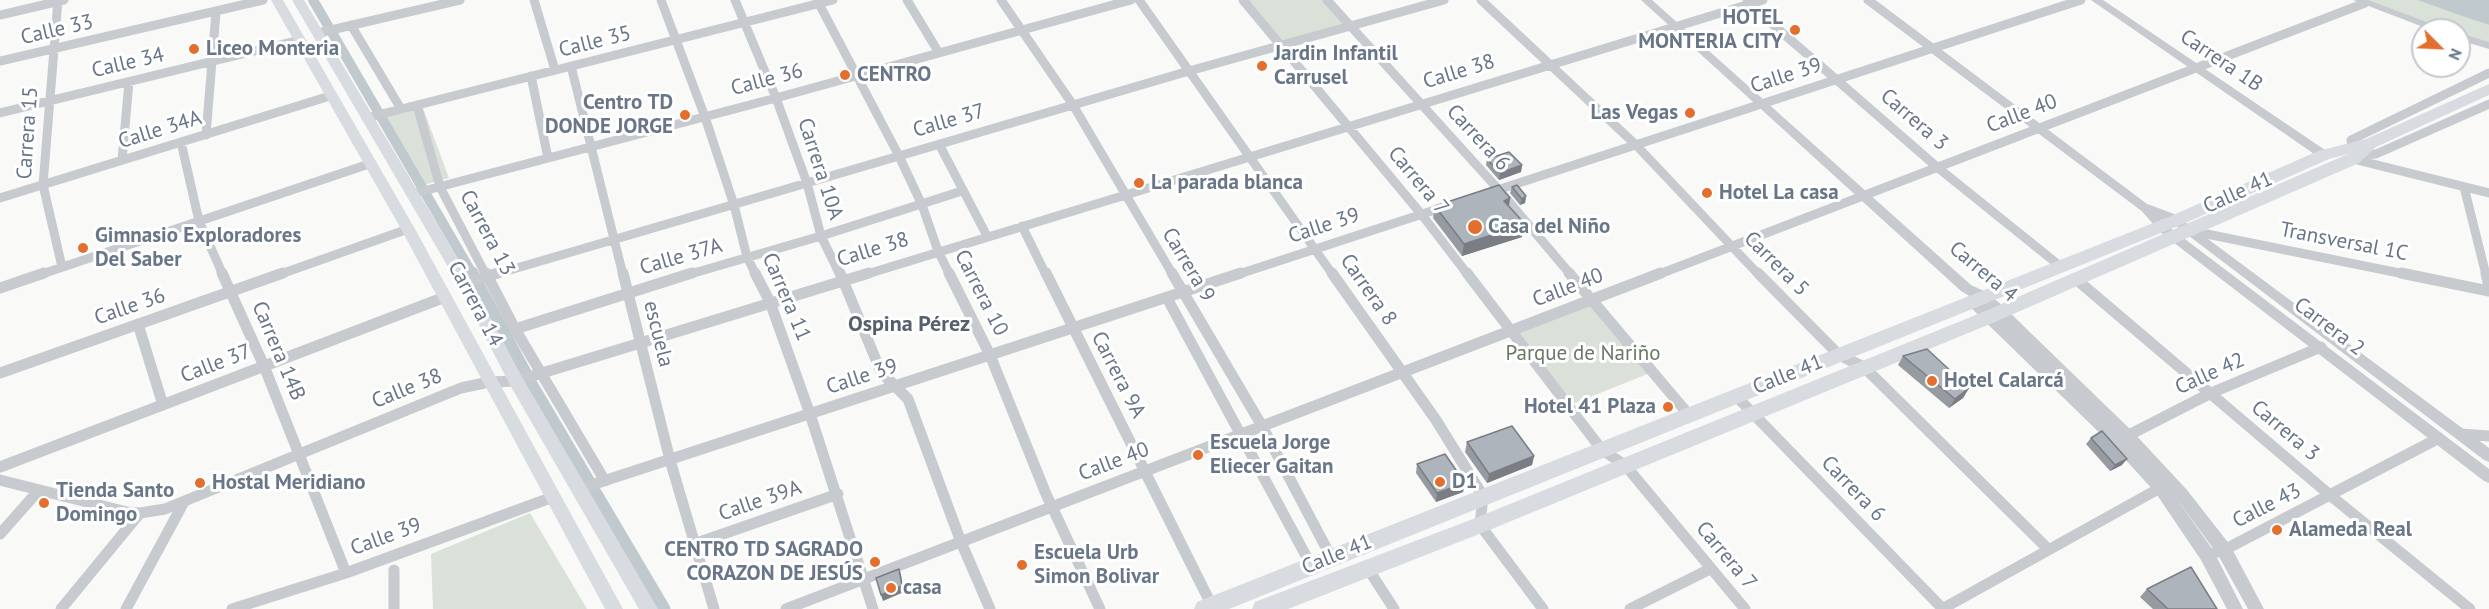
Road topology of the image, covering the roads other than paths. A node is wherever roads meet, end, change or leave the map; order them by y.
1 (263, 0) edge
2 (277, 0) edge
3 (298, 0) edge
4 (408, 0) edge
5 (460, 0) edge
6 (534, 0) edge
7 (661, 0) edge
8 (735, 0) edge
9 (833, 0) edge
10 (907, 0) edge
11 (1001, 0) edge
12 (1131, 0) edge
13 (1139, 0) edge
14 (1243, 0) edge
15 (1327, 0) edge
16 (1444, 0) edge
17 (1481, 0) edge
18 (1646, 0) edge
19 (1763, 0) edge
20 (1868, 0) edge
21 (2081, 0) edge
22 (2096, 0) edge
23 (60, 1) edge
24 (2361, 1) edge
25 (818, 2) edge
26 (1747, 2) edge
27 (413, 11) junction
28 (216, 12) junction
29 (0, 15) edge
30 (2411, 19) edge
31 (745, 22) junction
32 (347, 26) junction
33 (1349, 26) junction
34 (1676, 26) junction
35 (1021, 30) junction
36 (322, 32) junction
37 (300, 40) junction
38 (675, 40) junction
39 (2471, 40) edge
40 (1279, 45) junction
41 (2489, 46) edge
42 (53, 49) junction
43 (1932, 49) junction
44 (939, 53) junction
45 (0, 61) edge
46 (213, 62) junction
47 (1551, 64) junction
48 (571, 66) junction
49 (2197, 67) junction
50 (555, 70) junction
51 (1189, 71) junction
52 (2489, 73) edge
53 (531, 76) junction
54 (857, 76) junction
55 (1838, 79) junction
56 (129, 82) junction
57 (2489, 89) edge
58 (330, 96) junction
59 (776, 98) junction
60 (50, 100) junction
61 (1420, 104) junction
62 (1763, 104) junction
63 (417, 105) junction
64 (1073, 105) junction
65 (2489, 105) edge
66 (401, 109) junction
67 (0, 113) edge
68 (371, 117) junction
69 (705, 117) junction
70 (1347, 127) junction
71 (2039, 128) junction
72 (206, 135) junction
73 (182, 142) junction
74 (939, 144) junction
75 (1636, 145) junction
76 (591, 146) junction
77 (2373, 148) junction
78 (2324, 154) junction
79 (2355, 154) junction
80 (899, 156) junction
81 (1249, 156) junction
82 (548, 158) junction
83 (122, 160) junction
84 (369, 164) junction
85 (1937, 167) junction
86 (2382, 167) junction
87 (807, 183) junction
88 (43, 185) junction
89 (2464, 186) junction
90 (439, 187) junction
91 (1499, 190) junction
92 (962, 191) junction
93 (416, 193) junction
94 (2489, 193) edge
95 (1124, 195) junction
96 (1864, 195) junction
97 (1477, 197) edge
98 (0, 198) edge
99 (1455, 204) edge
100 (734, 205) junction
101 (922, 205) junction
102 (2145, 208) junction
103 (1422, 215) junction
104 (200, 221) junction
105 (1022, 226) junction
106 (2176, 228) junction
107 (408, 229) junction
108 (821, 236) junction
109 (987, 236) junction
110 (615, 239) junction
111 (1731, 246) junction
112 (1315, 250) junction
113 (938, 251) junction
114 (747, 256) junction
115 (2060, 266) junction
116 (62, 267) junction
117 (488, 277) junction
118 (843, 280) junction
119 (2077, 280) junction
120 (469, 282) junction
121 (0, 288) edge
122 (2489, 289) edge
123 (231, 292) junction
124 (627, 292) junction
125 (1182, 293) junction
126 (445, 297) junction
127 (1167, 298) junction
128 (1593, 299) junction
129 (1978, 299) junction
130 (770, 302) junction
131 (1995, 314) junction
132 (138, 324) junction
133 (1073, 328) junction
134 (515, 329) junction
135 (1512, 330) junction
136 (640, 342) junction
137 (2321, 347) junction
138 (1839, 354) junction
139 (990, 356) junction
140 (264, 366) junction
141 (1864, 367) junction
142 (0, 373) edge
143 (539, 373) junction
144 (1402, 373) junction
145 (520, 379) junction
146 (489, 382) junction
147 (896, 386) junction
148 (2211, 393) junction
149 (1736, 396) junction
150 (163, 405) junction
151 (1753, 412) junction
152 (810, 414) junction
153 (1689, 415) junction
154 (1262, 426) junction
155 (1241, 434) junction
156 (2461, 434) junction
157 (2489, 436) edge
158 (2439, 438) junction
159 (2122, 439) junction
160 (1602, 450) junction
161 (300, 454) junction
162 (2489, 456) edge
163 (670, 460) junction
164 (1625, 465) junction
165 (0, 467) edge
166 (1145, 471) junction
167 (2489, 477) edge
168 (0, 480) edge
169 (604, 481) junction
170 (583, 488) junction
171 (2160, 488) junction
172 (39, 490) junction
173 (838, 494) junction
174 (1483, 496) junction
175 (2331, 496) junction
176 (553, 497) junction
177 (184, 502) junction
178 (1053, 506) junction
179 (140, 513) junction
180 (1480, 525) junction
181 (0, 534) edge
182 (961, 542) junction
183 (694, 544) junction
184 (2048, 549) junction
185 (2224, 550) junction
186 (2207, 555) junction
187 (1321, 561) junction
188 (1367, 567) junction
189 (1710, 569) junction
190 (394, 570) dead end
191 (346, 573) junction
192 (864, 579) junction
193 (1288, 604) edge
194 (1209, 608) edge
195 (61, 609) edge
196 (126, 609) edge
197 (232, 609) edge
198 (394, 609) edge
199 (615, 609) edge
200 (649, 609) edge
201 (714, 609) edge
202 (786, 609) edge
203 (873, 609) edge
204 (990, 609) edge
205 (1100, 609) edge
206 (1263, 609) edge
207 (1395, 609) edge
208 (1543, 609) edge
209 (1630, 609) edge
210 (1745, 609) edge
211 (1942, 609) edge
212 (2235, 609) edge
213 (2256, 609) edge
214 (2470, 609) edge

1 - 28 street, Calle 33
2 - 37 main road, Carrera 14
3 - 36 main road, Carrera 14
4 - 27 street
5 - 27 street
6 - 50 street
7 - 38 street, Carrera 11
8 - 31 street, Carrera 10A
9 - 25 street, Calle 35
10 - 44 street
11 - 35 street, Carrera 9
12 - 35 street, Calle 36
13 - 51 street, Carrera 8
14 - 40 street, Carrera 7
15 - 33 street, Carrera 6
16 - 33 street, Calle 37
17 - 47 street, Carrera 5
18 - 34 street, Carrera 4
19 - 26 street, Calle 38
20 - 43 street, Carrera 2
21 - 43 street, Calle 39
22 - 49 street, Carrera 1B
23 - 29 street
23 - 42 street, Carrera 15
24 - 30 street
24 - 49 street, Calle 40
25 - 31 street, Calle 35
25 - 54 street, Carrera 10
26 - 34 street, Calle 38
26 - 55 street, Carrera 3
27 - 32 street
28 - 42 street, Calle 33
28 - 46 street
31 - 38 street, Calle 35
31 - 59 street, Carrera 10A
32 - 36 street
32 - 66 street
33 - 40 street, Calle 37
33 - 61 street, Carrera 6
34 - 47 street, Calle 38
34 - 62 street, Carrera 4
35 - 44 street, Calle 36
35 - 64 street, Carrera 9
36 - 68 main road, Carrera 14
37 - 46 street, Calle 34
37 - 58 main road, Carrera 14
38 - 48 street, Calle 35
38 - 69 street, Carrera 11
39 - 41 street
40 - 51 street, Calle 37
40 - 70 street, Carrera 7
42 - 45 street, Calle 33
42 - 60 street, Carrera 15
43 - 55 street, Calle 39
43 - 71 street, Carrera 2
44 - 54 street, Calle 36
46 - 56 street, Calle 34
46 - 72 street
47 - 61 street, Calle 38
47 - 75 street, Carrera 5
48 - 50 street, Calle 35
48 - 76 street, escuela
49 - 71 street, Calle 40
49 - 78 street, Carrera 1B
50 - 53 street, Calle 35
51 - 64 street, Calle 37
51 - 81 street, Carrera 8
52 - 79 street
53 - 63 street, Calle 35
53 - 82 street
54 - 59 street, Calle 36
54 - 80 street, Carrera 10
55 - 62 street, Calle 39
55 - 85 street, Carrera 3
56 - 60 street, Calle 34
56 - 83 street
57 - 77 main road, Calle 41
58 - 72 street, Calle 34A
58 - 84 main road, Carrera 14
59 - 69 street, Calle 36
59 - 87 street, Carrera 10A
60 - 67 street, Calle 34
60 - 88 street, Carrera 15
61 - 70 street, Calle 38
61 - 91 street, Carrera 6
62 - 75 street, Calle 39
62 - 96 street, Carrera 4
63 - 66 street, Calle 35
63 - 90 street, Carrera 13
64 - 74 street, Calle 37
64 - 95 street, Carrera 9
65 - 77 street
66 - 68 street, Calle 35
68 - 93 main road, Carrera 14
69 - 76 street, Calle 36
69 - 100 street, Carrera 11
70 - 81 street, Calle 38
70 - 103 street, Carrera 7
71 - 85 street, Calle 40
71 - 102 street, Carrera 2
72 - 73 street, Calle 34A
73 - 83 street, Calle 34A
73 - 104 street, Carrera 14B
74 - 80 street, Calle 37
74 - 92 street
75 - 91 street, Calle 39
75 - 111 street, Carrera 5
76 - 82 street, Calle 36
76 - 110 street, escuela
77 - 79 main road, Calle 41
77 - 86 street
78 - 79 main road, Calle 41
78 - 106 main road, Calle 41
79 - 86 street
79 - 106 main road, Calle 41
80 - 87 street, Calle 37
80 - 101 street, Carrera 10
81 - 95 street, Calle 38
81 - 112 street, Carrera 8
82 - 90 street, Calle 36
83 - 88 street, Calle 34A
84 - 104 street
84 - 107 main road, Carrera 14
85 - 96 street, Calle 40
85 - 115 street, Carrera 3
86 - 89 street
87 - 100 street, Calle 37
87 - 108 street, Carrera 10A
88 - 98 street, Calle 34A
88 - 116 street, Carrera 15
89 - 94 street
89 - 122 street
90 - 93 street, Calle 36
90 - 117 street, Carrera 13
91 - 97 street, Calle 39
91 - 128 street, Carrera 6
92 - 101 street, Calle 37A
92 - 109 street
93 - 120 main road, Carrera 14
95 - 105 street, Calle 38
95 - 125 street, Carrera 9
96 - 111 street, Calle 40
96 - 129 street, Carrera 4
99 - 103 street, Calle 39
100 - 110 street, Calle 37
100 - 114 street, Carrera 11
101 - 108 street, Calle 37A
101 - 113 street, Carrera 10
102 - 106 street, Carrera 2
102 - 106 street, Carrera 2
103 - 112 street, Calle 39
103 - 135 street, Carrera 7
104 - 116 street
104 - 123 street, Carrera 14B
105 - 109 street, Calle 38
105 - 133 street, Carrera 9A
106 - 115 main road, Calle 41
106 - 119 main road, Calle 41
106 - 122 street, Transversal 1C
106 - 137 street, Carrera 2
106 - 156 street, Carrera 2
107 - 123 street, Calle 36
107 - 126 main road, Carrera 14
108 - 114 street, Calle 37A
108 - 118 street, Carrera 10A
109 - 113 street, Calle 38
110 - 117 street, Calle 37
110 - 124 street, escuela
111 - 128 street, Calle 40
111 - 138 street, Carrera 5
112 - 125 street, Calle 39
112 - 144 street, Carrera 8
113 - 118 street, Calle 38
113 - 139 street, Carrera 10
114 - 124 street, Calle 37A
114 - 130 street, Carrera 11
115 - 129 main road, Calle 41
116 - 121 street
117 - 120 street, Calle 37
117 - 134 street, Carrera 13
118 - 130 street, Calle 38
118 - 147 street, Carrera 10A
119 - 131 main road, Calle 41
119 - 148 street, Carrera 3
120 - 145 main road, Carrera 14
123 - 132 street, Calle 36
123 - 140 street, Carrera 14B
124 - 134 street, Calle 37A
124 - 136 street, escuela
125 - 127 street, Calle 39
125 - 154 street, Carrera 9
126 - 140 street, Calle 37
126 - 146 main road, Carrera 14
127 - 133 street, Calle 39
127 - 155 street, Carrera 9
128 - 135 street, Calle 40
128 - 153 street, Carrera 6
129 - 131 street, Carrera 4
129 - 138 main road, Calle 41
130 - 136 street, Calle 38
130 - 152 street, Carrera 11
131 - 141 main road, Calle 41
131 - 159 street, Carrera 4
132 - 142 street, Calle 36
132 - 150 street
133 - 139 street, Calle 39
133 - 166 street, Carrera 9A
134 - 143 street, Carrera 13
135 - 144 street, Calle 40
135 - 160 street, Carrera 7
136 - 143 street, Calle 38
136 - 163 street, escuela
137 - 148 street, Calle 42
137 - 158 street, Carrera 2
138 - 141 street, Carrera 5
138 - 149 main road, Calle 41
139 - 147 street, Calle 39
139 - 178 street, Carrera 10
140 - 150 street, Calle 37
140 - 161 street, Carrera 14B
141 - 151 main road, Calle 41
141 - 184 street, Carrera 5
143 - 145 street, Calle 38
143 - 169 street, Carrera 13
144 - 154 street, Calle 40
144 - 174 street, Carrera 8
145 - 146 street, Calle 38
145 - 170 main road, Carrera 14
146 - 161 street, Calle 38
146 - 176 main road, Carrera 14
147 - 152 street, Calle 39
147 - 182 street, Carrera 10A
148 - 159 street, Calle 42
148 - 175 street, Carrera 3
149 - 151 street, Carrera 6
149 - 153 main road, Calle 41
150 - 165 street, Calle 37
151 - 164 main road, Calle 41
151 - 211 street, Carrera 6
152 - 163 street, Calle 39
152 - 173 street, Carrera 11
153 - 160 main road, Calle 41
154 - 155 street, Calle 40
154 - 187 street, Carrera 9
155 - 166 street, Calle 40
155 - 187 street, Carrera 9
156 - 157 street
156 - 162 street, Carrera 2
158 - 167 street, Carrera 2
158 - 175 street, Calle 43
159 - 171 street, Carrera 4
159 - 185 street, Carrera 4
160 - 164 street, Carrera 7
160 - 174 main road, Calle 41
161 - 177 street, Calle 38
161 - 191 street, Carrera 14B
163 - 169 street, Calle 39
163 - 183 street, escuela
164 - 180 main road, Calle 41
164 - 189 street, Carrera 7
166 - 178 street, Calle 40
166 - 194 street, Carrera 9A
168 - 172 street, Calle 38
169 - 170 street, Calle 39
170 - 200 main road, Carrera 14
171 - 184 street
171 - 186 street, Carrera 4
172 - 179 street, Calle 38
172 - 181 street
173 - 183 street, Calle 39A
173 - 192 street, Carrera 11
174 - 180 street
174 - 187 main road, Calle 41
175 - 185 street, Calle 43
175 - 214 street, Carrera 3
176 - 191 street, Calle 39
176 - 199 main road, Carrera 14
177 - 179 street, Calle 38
177 - 196 street
178 - 182 street, Calle 40
178 - 205 street, Carrera 10
179 - 195 street
180 - 188 main road, Calle 41
180 - 208 street
182 - 192 street, Calle 40
182 - 204 street, Carrera 10A
183 - 201 street, escuela
184 - 211 street
185 - 186 street, Calle 43
185 - 213 street, Carrera 4
186 - 212 street, Carrera 4
187 - 194 main road, Calle 41
188 - 193 main road, Calle 41
188 - 207 street
189 - 209 street
189 - 210 street, Carrera 7
190 - 198 street
191 - 197 street, Calle 39
192 - 202 street, Calle 40
192 - 203 street, Carrera 11
193 - 206 main road, Calle 41

